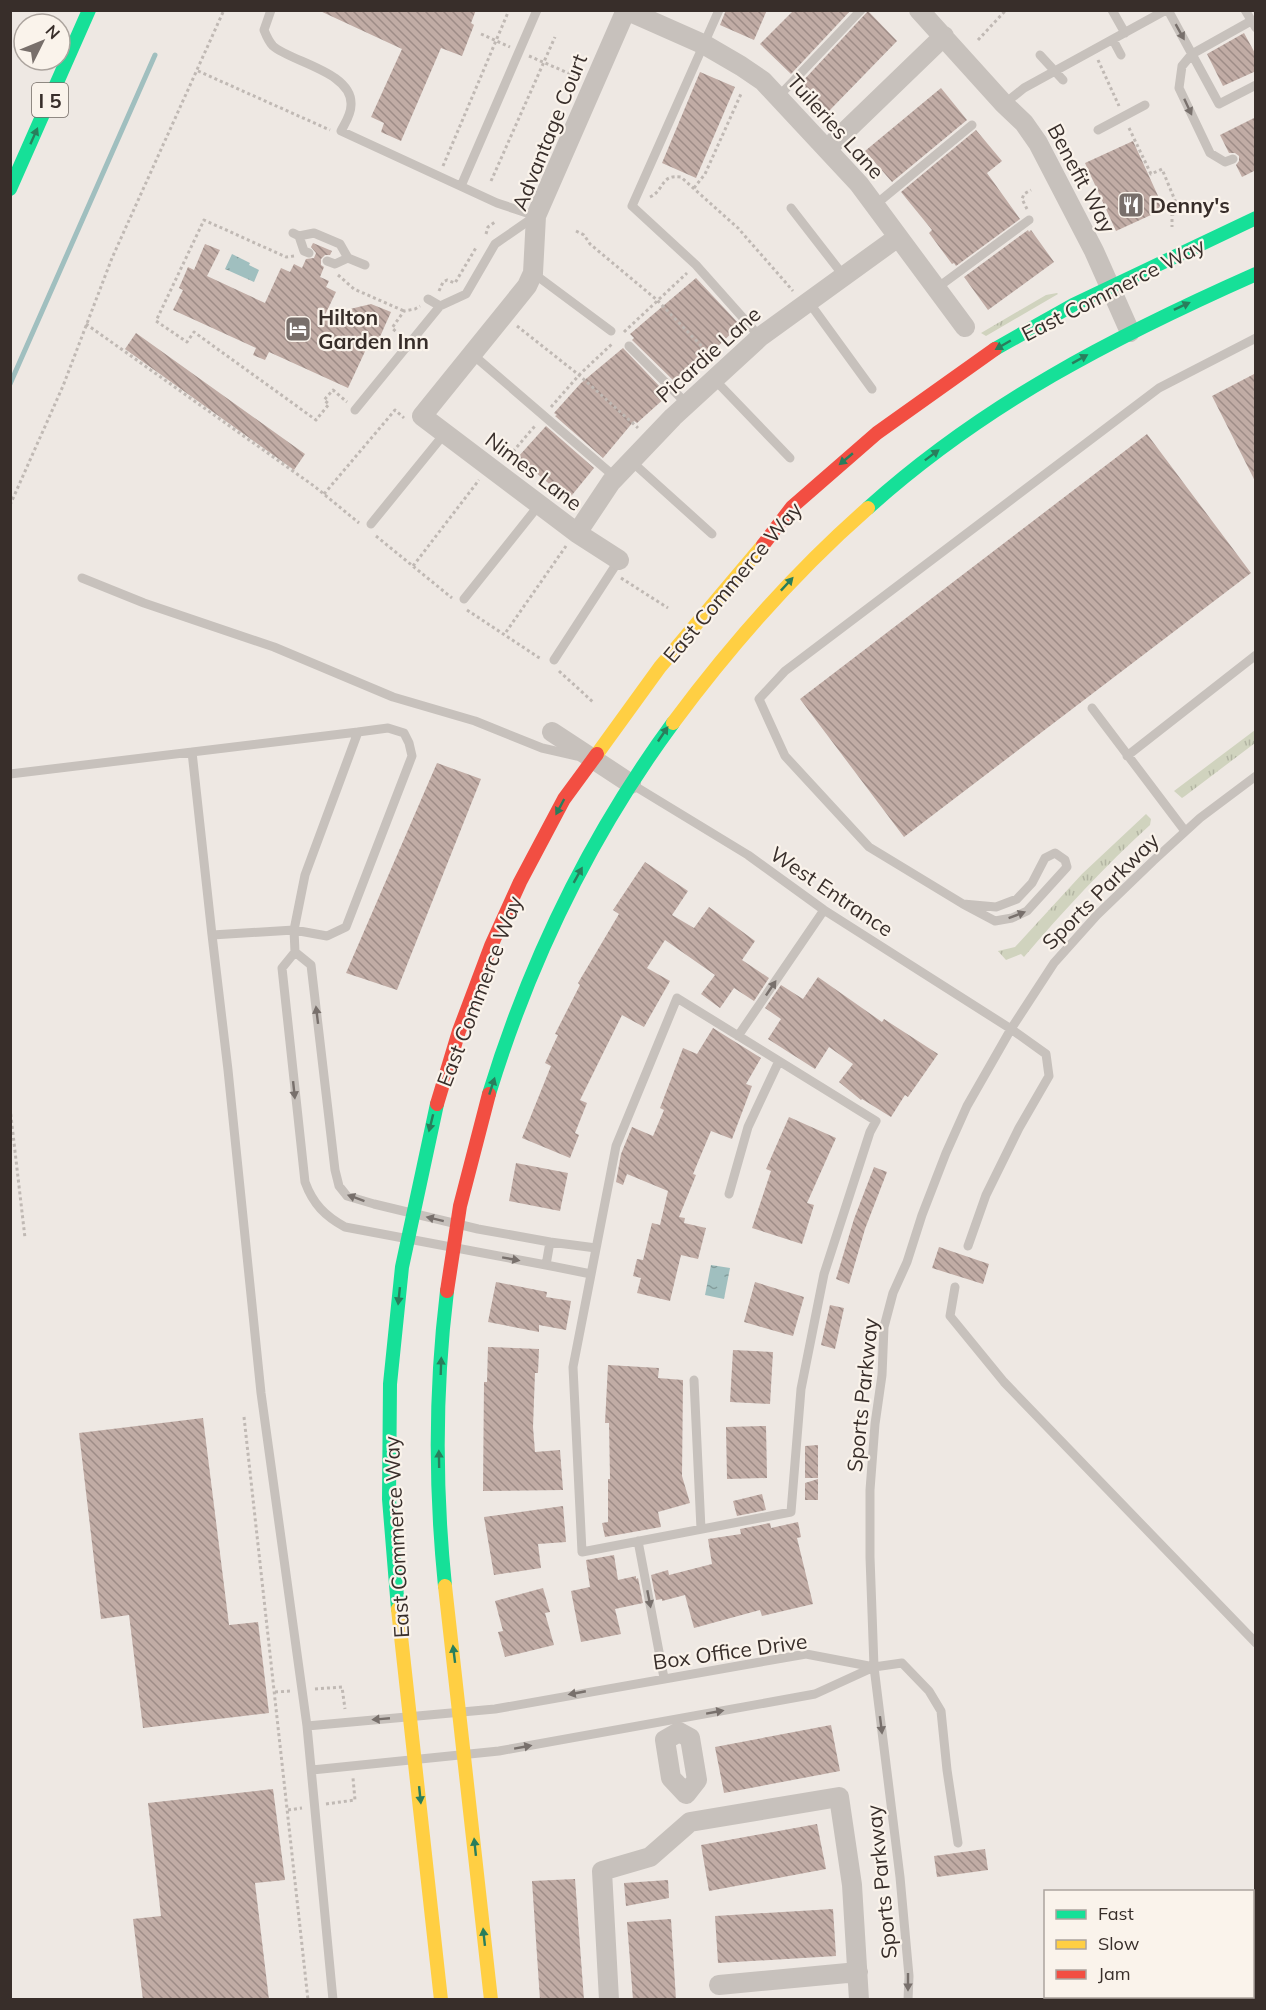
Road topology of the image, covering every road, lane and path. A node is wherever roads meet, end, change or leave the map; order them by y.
1 (89, 10) edge
2 (224, 10) edge
3 (271, 10) edge
4 (509, 10) edge
5 (537, 10) edge
6 (626, 10) edge
7 (719, 10) edge
8 (861, 10) edge
9 (919, 10) edge
10 (1006, 10) edge
11 (1112, 10) edge
12 (1167, 10) edge
13 (1245, 10) edge
14 (1253, 24) edge
15 (1125, 33) junction
16 (944, 36) junction
17 (555, 37) dead end
18 (978, 40) dead end
19 (1113, 40) junction
20 (705, 45) junction
21 (1192, 54) junction
22 (1040, 55) dead end
23 (1121, 55) dead end
24 (1097, 59) dead end
25 (1057, 71) junction
26 (198, 72) junction
27 (1063, 80) dead end
28 (1256, 85) edge
29 (741, 94) dead end
30 (778, 97) junction
31 (1004, 104) junction
32 (1145, 105) dead end
33 (1124, 117) junction
34 (972, 125) dead end
35 (328, 130) dead end
36 (1098, 130) dead end
37 (826, 149) junction
38 (1233, 159) dead end
39 (442, 167) dead end
40 (490, 181) dead end
41 (461, 186) junction
42 (694, 188) junction
43 (10, 189) edge
44 (646, 199) dead end
45 (875, 205) junction
46 (791, 208) dead end
47 (536, 216) junction
48 (1029, 220) dead end
49 (1252, 220) edge
50 (495, 222) dead end
51 (1172, 227) dead end
52 (576, 231) dead end
53 (486, 235) dead end
54 (898, 237) junction
55 (480, 242) dead end
56 (309, 253) dead end
57 (297, 256) dead end
58 (348, 258) junction
59 (327, 261) dead end
60 (365, 265) dead end
61 (696, 265) junction
62 (329, 271) dead end
63 (533, 273) junction
64 (1256, 274) edge
65 (843, 275) junction
66 (1110, 287) junction
67 (937, 288) junction
68 (801, 297) junction
69 (428, 300) junction
70 (657, 300) junction
71 (440, 306) junction
72 (404, 311) junction
73 (86, 324) junction
74 (516, 325) dead end
75 (965, 327) dead end
76 (611, 331) dead end
77 (1130, 332) junction
78 (623, 333) dead end
79 (401, 336) dead end
80 (760, 337) junction
81 (1256, 338) edge
82 (615, 342) dead end
83 (629, 346) dead end
84 (472, 354) junction
85 (713, 358) dead end
86 (579, 375) junction
87 (714, 379) junction
88 (872, 389) dead end
89 (354, 394) dead end
90 (687, 404) junction
91 (355, 410) dead end
92 (544, 416) junction
93 (416, 420) junction
94 (639, 430) dead end
95 (444, 433) junction
96 (509, 456) dead end
97 (790, 458) dead end
98 (631, 461) junction
99 (615, 477) junction
100 (481, 480) dead end
101 (324, 494) junction
102 (10, 505) edge
103 (539, 505) junction
104 (360, 523) dead end
105 (370, 527) joint
106 (712, 534) dead end
107 (571, 543) junction
108 (413, 566) junction
109 (615, 566) junction
110 (82, 578) dead end
111 (461, 601) joint
112 (668, 608) dead end
113 (467, 610) dead end
114 (506, 632) dead end
115 (1256, 655) edge
116 (552, 664) junction
117 (593, 702) dead end
118 (1092, 708) dead end
119 (358, 732) junction
120 (552, 732) dead end
121 (192, 752) junction
122 (1127, 756) junction
123 (594, 759) junction
124 (10, 774) edge
125 (1256, 776) edge
126 (632, 784) junction
127 (1185, 831) junction
128 (963, 904) junction
129 (824, 910) junction
130 (294, 930) junction
131 (212, 935) junction
132 (295, 952) junction
133 (1011, 1029) junction
134 (738, 1036) junction
135 (779, 1061) junction
136 (10, 1108) edge
137 (729, 1194) dead end
138 (412, 1213) junction
139 (457, 1224) junction
140 (25, 1238) dead end
141 (408, 1238) junction
142 (550, 1242) junction
143 (968, 1246) dead end
144 (454, 1248) junction
145 (596, 1248) junction
146 (546, 1265) junction
147 (591, 1274) junction
148 (955, 1287) dead end
149 (694, 1380) dead end
150 (244, 1417) dead end
151 (701, 1529) junction
152 (638, 1541) junction
153 (1256, 1643) edge
154 (874, 1667) junction
155 (664, 1678) junction
156 (302, 1690) junction
157 (275, 1692) junction
158 (353, 1709) dead end
159 (460, 1712) junction
160 (409, 1717) junction
161 (307, 1726) junction
162 (678, 1726) junction
163 (465, 1754) junction
164 (415, 1760) junction
165 (312, 1770) junction
166 (362, 1777) dead end
167 (315, 1806) junction
168 (288, 1810) junction
169 (690, 1821) junction
170 (958, 1843) dead end
171 (858, 1972) junction
172 (719, 1984) dead end
173 (308, 2000) edge
174 (333, 2000) edge
175 (441, 2000) edge
176 (491, 2000) edge
177 (609, 2000) edge
178 (859, 2000) edge
179 (908, 2000) edge

43 -> 1 main road, I 5
2 - 26 path
3 - 41 lane
4 - 39 path
5 - 41 lane
6 - 20 street, Tuileries Lane
6 - 47 street, Advantage Court
7 - 20 lane
8 - 30 lane
9 - 16 street, Benefit Way
10 - 18 path
11 - 15 lane
12 - 15 lane
12 -> 21 lane
13 - 14 lane
14 - 21 lane
15 - 19 lane
16 - 31 street, Benefit Way
16 - 37 street
17 - 40 path
19 - 23 lane
19 - 25 lane
20 - 30 street, Tuileries Lane
20 - 61 lane
21 - 28 lane
21 -> 38 lane
22 - 25 lane
24 - 33 path
25 - 27 lane
25 - 31 lane
26 - 35 path
26 - 73 path
29 - 42 path
30 - 37 street, Tuileries Lane
31 - 66 street, Benefit Way
32 - 33 lane
33 - 36 lane
33 - 51 path
34 - 45 lane
37 - 45 street, Tuileries Lane
41 - 47 lane
42 - 44 path
42 - 68 path
45 - 54 street, Tuileries Lane
46 - 65 lane
47 - 63 street, Advantage Court
47 - 71 lane
48 - 67 lane
49 - 66 main road, East Commerce Way
50 - 53 path
52 - 70 path
54 - 65 street, Picardie Lane
54 - 67 street, Tuileries Lane
55 - 69 path
56 - 58 lane
57 - 89 path
58 - 59 lane
58 - 60 lane
61 - 70 path
61 - 80 lane
62 - 72 path
63 - 76 lane
63 - 84 street, Advantage Court
77 -> 64 main road, East Commerce Way
65 - 68 street, Picardie Lane
66 - 77 street, Benefit Way
66 -> 123 main road, East Commerce Way
67 - 75 street, Tuileries Lane
68 - 80 street, Picardie Lane
68 - 88 lane
69 - 71 lane
69 - 72 path
70 - 78 path
70 - 85 path
71 - 91 lane
72 - 79 path
73 - 101 path
73 - 102 path
74 - 86 path
126 -> 77 main road, East Commerce Way
80 - 87 street, Picardie Lane
81 - 128 lane
82 - 86 path
83 - 90 lane
84 - 92 lane
84 - 93 street, Advantage Court
86 - 92 path
86 - 94 path
87 - 90 street, Picardie Lane
87 - 97 lane
90 - 98 street, Picardie Lane
92 - 96 path
92 - 99 lane
93 - 95 street, Nimes Lane
93 - 101 path
95 - 103 street, Nimes Lane
95 - 105 lane
98 - 99 street, Picardie Lane
98 - 106 lane
99 - 107 street, Picardie Lane
100 - 108 path
101 - 104 path
103 - 107 street, Nimes Lane
103 - 111 lane
105 - 108 path
107 - 109 street, Nimes Lane
107 - 114 path
108 - 111 path
109 - 112 path
109 - 116 lane
110 - 123 lane
113 - 116 path
115 - 122 lane
116 - 117 path
118 - 122 lane
119 - 121 lane
119 - 130 lane
119 - 130 lane
120 - 123 street
121 - 124 lane
121 - 131 lane
122 - 127 lane
123 - 126 street
123 -> 138 main road, East Commerce Way
125 - 127 lane, Sports Parkway
126 - 129 lane, West Entrance
139 -> 126 main road, East Commerce Way
127 - 133 lane, Sports Parkway
128 -> 128 lane
129 - 133 lane, West Entrance
134 -> 129 lane
130 - 131 lane
130 - 132 lane
131 - 156 lane
138 -> 132 lane
132 -> 141 lane
133 - 143 lane, West Entrance
133 - 154 lane, Sports Parkway
134 - 135 lane
134 - 145 lane
135 - 137 lane
135 - 151 lane
136 - 140 path
139 -> 138 lane
138 - 141 main road, East Commerce Way
139 - 142 lane
139 - 144 main road, East Commerce Way
141 - 144 lane
141 -> 160 main road, East Commerce Way
142 - 145 lane
142 - 146 lane
144 -> 146 lane
159 -> 144 main road, East Commerce Way
145 - 147 lane
146 - 147 lane
147 - 152 lane
148 - 153 lane
149 - 151 lane
150 - 157 path
151 - 152 lane
152 -> 155 lane
154 - 155 lane, Box Office Drive
162 -> 154 lane
154 - 170 lane
154 -> 179 lane, Sports Parkway
155 -> 159 lane, Box Office Drive
156 - 157 path
156 - 158 path
156 - 161 lane
157 - 168 path
159 - 160 lane, Box Office Drive
159 - 163 main road, East Commerce Way
160 -> 161 lane, Box Office Drive
160 - 164 main road, East Commerce Way
161 - 165 lane
163 -> 162 lane
162 - 169 street
163 - 164 lane
176 -> 163 main road, East Commerce Way
164 - 165 lane
164 -> 175 main road, East Commerce Way
165 - 167 lane
166 - 167 path
167 - 168 path
167 - 174 lane
168 - 173 path
169 - 171 street
169 - 177 street
171 - 172 street
171 - 178 street

